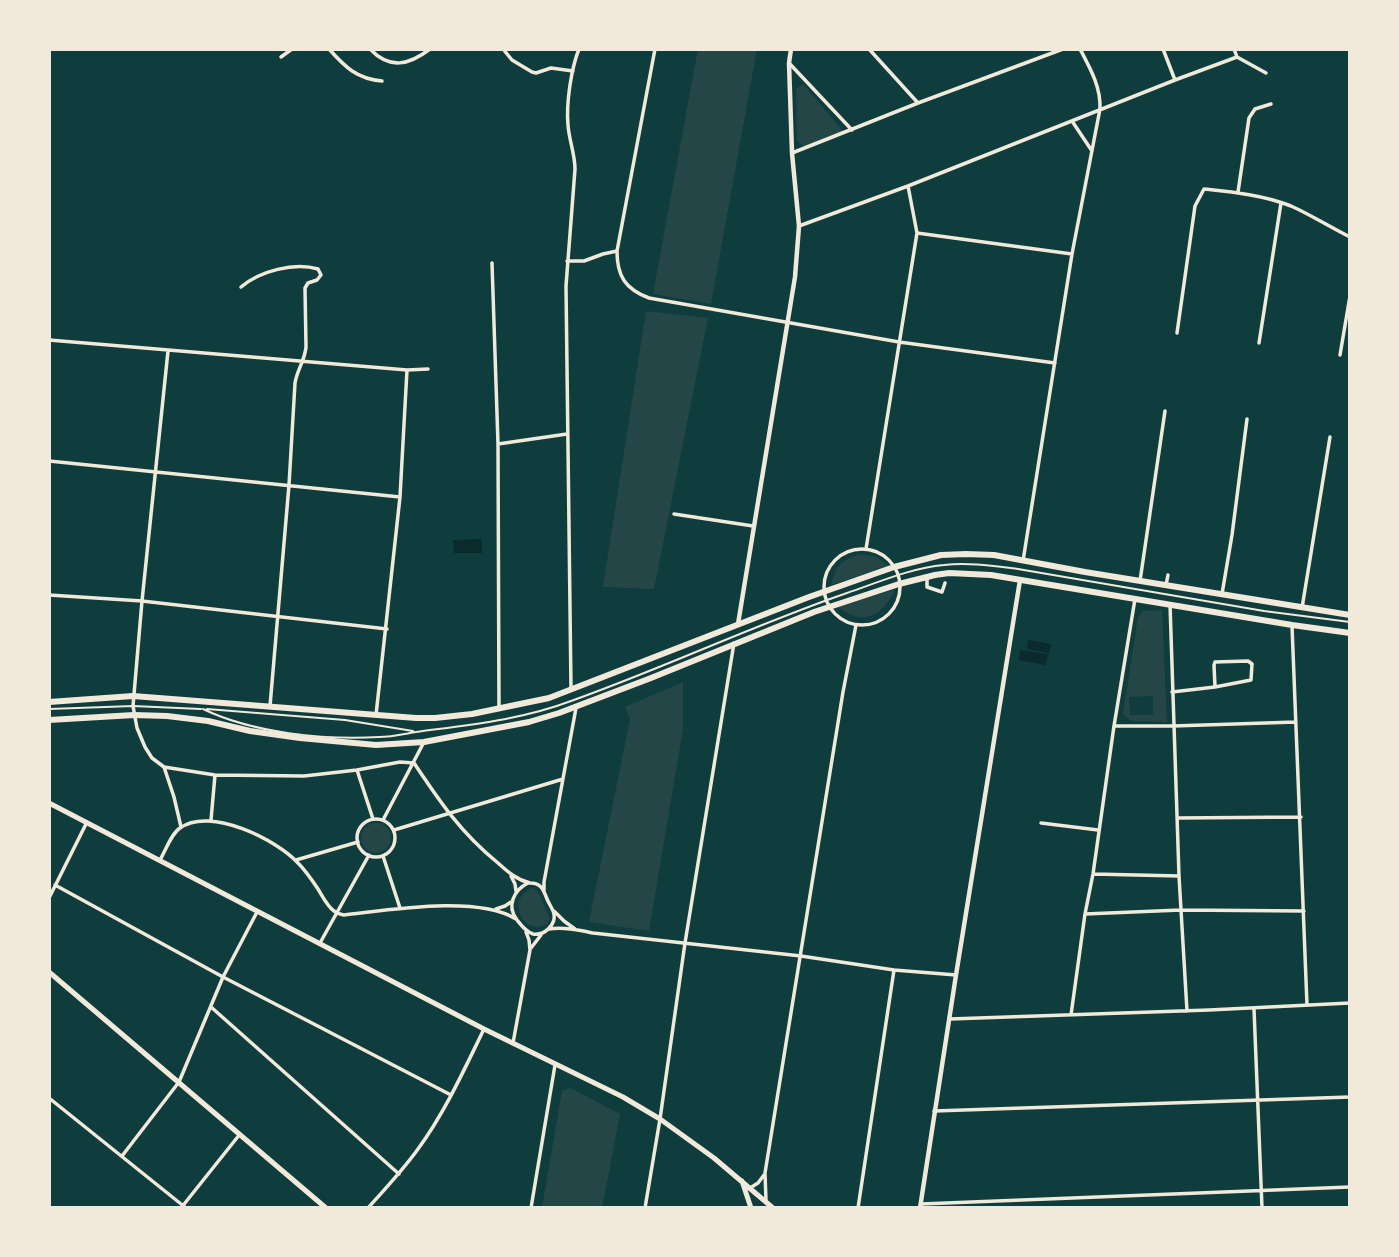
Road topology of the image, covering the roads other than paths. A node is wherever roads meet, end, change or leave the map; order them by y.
1 (292, 49) edge
2 (329, 49) edge
3 (370, 49) edge
4 (430, 49) edge
5 (503, 49) edge
6 (579, 49) edge
7 (655, 49) edge
8 (791, 49) edge
9 (869, 49) edge
10 (1063, 49) edge
11 (1080, 49) edge
12 (1163, 49) edge
13 (1234, 49) edge
14 (281, 57) dead end
15 (1237, 58) junction
16 (789, 63) junction
17 (573, 71) junction
18 (1266, 73) dead end
19 (1175, 80) junction
20 (382, 81) dead end
21 (918, 103) junction
22 (1271, 104) dead end
23 (1100, 109) junction
24 (1072, 121) junction
25 (852, 130) junction
26 (1092, 151) junction
27 (792, 153) junction
28 (908, 186) junction
29 (1238, 193) junction
30 (1281, 202) junction
31 (799, 226) junction
32 (917, 233) junction
33 (1350, 237) edge
34 (617, 251) junction
35 (1072, 254) junction
36 (567, 261) junction
37 (492, 263) dead end
38 (241, 287) dead end
39 (1350, 296) edge
40 (787, 323) junction
41 (1177, 333) dead end
42 (49, 340) edge
43 (899, 342) junction
44 (1259, 343) dead end
45 (168, 351) junction
46 (1340, 355) dead end
47 (301, 362) junction
48 (1055, 363) junction
49 (428, 369) dead end
50 (407, 370) junction
51 (1165, 411) dead end
52 (1247, 419) dead end
53 (567, 434) junction
54 (1329, 437) dead end
55 (498, 444) junction
56 (49, 461) edge
57 (155, 472) junction
58 (289, 485) junction
59 (400, 497) junction
60 (674, 514) dead end
61 (754, 526) junction
62 (866, 549) junction
63 (1023, 561) junction
64 (894, 567) junction
65 (1168, 575) dead end
66 (897, 576) junction
67 (927, 576) junction
68 (1021, 579) junction
69 (1140, 581) junction
70 (945, 583) dead end
71 (899, 584) junction
72 (1166, 585) junction
73 (825, 591) junction
74 (1222, 594) junction
75 (49, 595) edge
76 (1135, 599) junction
77 (142, 601) junction
78 (829, 603) junction
79 (1170, 604) junction
80 (1302, 608) junction
81 (1350, 615) edge
82 (278, 616) junction
83 (1350, 622) edge
84 (738, 624) junction
85 (856, 625) junction
86 (1292, 625) junction
87 (387, 629) junction
88 (1350, 633) edge
89 (734, 643) junction
90 (1215, 687) junction
91 (571, 691) junction
92 (1172, 692) junction
93 (133, 695) junction
94 (49, 702) edge
95 (270, 706) junction
96 (576, 706) junction
97 (49, 709) edge
98 (203, 709) junction
99 (499, 709) junction
100 (133, 710) junction
101 (376, 715) junction
102 (49, 720) edge
103 (1296, 722) junction
104 (1114, 726) junction
105 (1173, 726) junction
106 (418, 732) junction
107 (424, 742) junction
108 (414, 763) junction
109 (164, 767) junction
110 (358, 770) junction
111 (215, 775) junction
112 (563, 779) junction
113 (49, 803) edge
114 (447, 813) junction
115 (1301, 817) junction
116 (1177, 818) junction
117 (373, 819) junction
118 (211, 820) junction
119 (383, 820) junction
120 (88, 822) junction
121 (1041, 823) dead end
122 (181, 827) junction
123 (394, 830) junction
124 (1099, 830) junction
125 (358, 842) junction
126 (369, 855) junction
127 (383, 856) junction
128 (160, 860) junction
129 (296, 860) junction
130 (507, 871) junction
131 (546, 872) junction
132 (1093, 874) junction
133 (1179, 876) junction
134 (532, 883) junction
135 (55, 886) junction
136 (544, 891) junction
137 (516, 893) junction
138 (49, 898) edge
139 (513, 900) junction
140 (400, 908) junction
141 (494, 909) junction
142 (258, 910) junction
143 (1181, 910) junction
144 (553, 911) junction
145 (1304, 911) junction
146 (337, 914) junction
147 (1085, 914) junction
148 (516, 919) junction
149 (524, 928) junction
150 (549, 929) junction
151 (576, 930) junction
152 (542, 933) junction
153 (320, 943) junction
154 (685, 943) junction
155 (530, 950) junction
156 (801, 956) junction
157 (894, 970) junction
158 (49, 972) edge
159 (956, 975) junction
160 (223, 977) junction
161 (1350, 1003) edge
162 (1307, 1005) junction
163 (211, 1007) junction
164 (1254, 1009) junction
165 (1187, 1011) junction
166 (1071, 1015) junction
167 (950, 1019) junction
168 (484, 1029) junction
169 (513, 1043) junction
170 (555, 1063) junction
171 (179, 1082) junction
172 (451, 1095) junction
173 (1350, 1097) edge
174 (49, 1098) edge
175 (1258, 1100) junction
176 (934, 1111) junction
177 (660, 1119) junction
178 (240, 1135) junction
179 (122, 1156) junction
180 (765, 1173) junction
181 (399, 1174) junction
182 (742, 1181) junction
183 (1350, 1187) edge
184 (750, 1188) junction
185 (1261, 1191) junction
186 (766, 1201) junction
187 (921, 1206) edge
188 (183, 1207) edge
189 (326, 1208) edge
190 (368, 1208) edge
191 (531, 1208) edge
192 (645, 1208) edge
193 (751, 1208) edge
194 (773, 1208) edge
195 (858, 1208) edge
196 (1262, 1208) edge

1 - 14 street
2 - 20 street
3 - 4 street
5 - 17 street
6 - 17 street
7 - 34 street
8 - 16 street
9 - 21 street
10 - 21 street
11 - 23 street
12 - 19 street
13 - 15 street
15 - 18 street
15 - 19 street
16 - 25 street
16 - 27 street
17 - 36 street
19 - 23 street
21 - 25 street
22 - 29 street
23 - 24 street
23 - 26 street
24 - 26 street
24 - 28 street
25 - 27 street
26 - 35 street
27 - 31 street
28 - 31 street
28 - 32 street
29 - 30 street
29 - 41 street
30 - 33 street
30 - 44 street
31 - 40 street
32 - 35 street
32 - 43 street
34 - 36 street
34 - 40 street
35 - 48 street
36 - 53 street
37 - 55 street
38 - 47 street
39 - 46 street
40 - 43 street
40 - 61 street
42 - 45 street
43 - 48 street
43 - 62 street
45 - 47 street
45 - 57 street
47 - 50 street
47 - 58 street
48 - 63 street
49 - 50 street
50 - 59 street
51 - 69 street
52 - 74 street
53 - 55 street
53 - 91 street
54 - 80 street
55 - 99 street
56 - 57 street
57 - 58 street
57 - 77 street
58 - 59 street
58 - 82 street
59 - 87 street
60 - 61 street
61 - 84 street
62 - 64 street
62 - 73 street
63 - 64 main road
63 - 69 main road
64 - 66 street
64 - 73 main road
65 - 72 street
66 - 71 street
66 - 78 lane
66 - 83 lane
67 - 68 main road
67 - 70 street
67 - 71 main road
68 - 76 main road
68 - 159 street
69 - 72 main road
71 - 78 main road
71 - 85 street
72 - 74 main road
73 - 78 street
73 - 84 main road
74 - 80 main road
75 - 77 street
76 - 79 main road
76 - 104 street
77 - 82 street
77 - 93 street
78 - 85 street
78 - 89 main road
78 - 106 lane
79 - 86 main road
79 - 92 street
80 - 81 main road
82 - 87 street
82 - 95 street
84 - 91 main road
85 - 156 street
86 - 88 main road
86 - 103 street
87 - 101 street
89 - 96 main road
89 - 154 street
90 - 90 street
90 - 92 street
91 - 99 main road
92 - 105 street
93 - 94 main road
93 - 95 main road
93 - 100 street
95 - 101 main road
96 - 107 main road
96 - 112 street
97 - 100 lane
98 - 100 lane
98 - 106 lane
98 - 106 lane
99 - 101 main road
100 - 102 main road
100 - 107 main road
100 - 109 street
103 - 105 street
103 - 115 street
104 - 105 street
104 - 124 street
105 - 116 street
107 - 108 street
108 - 110 street
108 - 114 street
108 - 119 street
109 - 111 street
109 - 122 street
110 - 111 street
110 - 117 street
111 - 118 street
112 - 114 street
112 - 131 street
113 - 120 main road
114 - 123 street
114 - 130 street
115 - 116 street
115 - 145 street
116 - 133 street
117 - 119 street
117 - 125 street
118 - 122 street
118 - 129 street
119 - 123 street
120 - 128 main road
120 - 135 street
121 - 124 street
122 - 128 street
123 - 127 street
124 - 132 street
125 - 126 street
125 - 129 street
126 - 127 street
126 - 146 street
127 - 140 street
128 - 142 main road
129 - 146 street
130 - 134 street
130 - 137 street
131 - 134 street
131 - 136 street
132 - 133 street
132 - 147 street
133 - 143 street
134 - 136 street
134 - 137 street
135 - 138 street
135 - 160 street
136 - 144 street
137 - 139 street
139 - 141 street
139 - 148 street
140 - 141 street
140 - 146 street
141 - 148 street
142 - 153 main road
142 - 160 street
143 - 145 street
143 - 147 street
143 - 165 street
144 - 150 street
144 - 151 street
145 - 162 street
146 - 153 street
147 - 166 street
148 - 149 street
149 - 152 street
149 - 155 street
150 - 151 street
150 - 152 street
151 - 154 street
152 - 155 street
153 - 168 main road
154 - 156 street
154 - 177 street
155 - 169 street
156 - 157 street
156 - 180 street
157 - 159 street
157 - 195 street
158 - 171 main road
159 - 167 street
160 - 163 street
160 - 172 street
161 - 162 street
162 - 164 street
163 - 171 street
163 - 181 street
164 - 165 street
164 - 175 street
165 - 166 street
166 - 167 street
167 - 176 street
168 - 169 main road
168 - 172 street
169 - 170 main road
170 - 177 main road
170 - 191 street
171 - 178 main road
171 - 179 street
172 - 181 street
173 - 175 street
174 - 179 street
175 - 176 street
175 - 185 street
176 - 187 street
177 - 182 main road
177 - 192 street
178 - 188 street
178 - 189 main road
179 - 188 street
180 - 184 street
180 - 186 street
181 - 190 street
182 - 184 main road
182 - 193 main road
183 - 185 street
184 - 186 main road
185 - 187 street
185 - 196 street
186 - 194 main road

